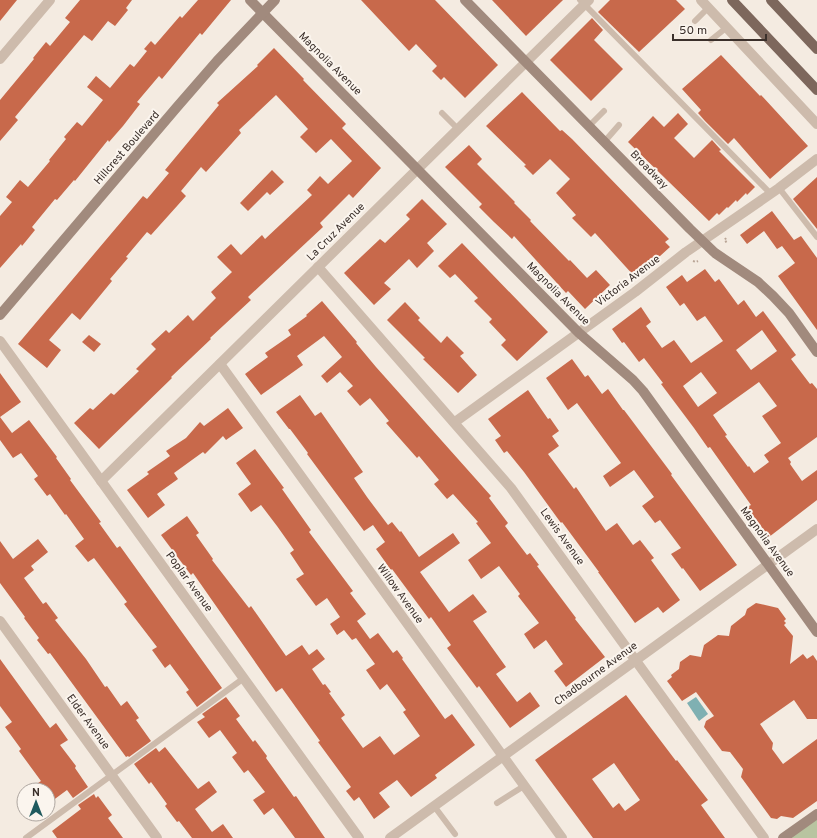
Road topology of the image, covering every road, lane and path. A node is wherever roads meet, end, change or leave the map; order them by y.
1 (50, 0) edge
2 (250, 0) edge
3 (275, 0) edge
4 (465, 0) edge
5 (701, 0) edge
6 (732, 0) edge
7 (771, 0) edge
8 (584, 1) edge
9 (708, 8) junction
10 (262, 12) junction
11 (695, 21) dead end
12 (726, 28) junction
13 (711, 40) dead end
14 (817, 49) edge
15 (0, 59) edge
16 (526, 61) junction
17 (817, 90) edge
18 (604, 110) dead end
19 (442, 113) dead end
20 (817, 124) edge
21 (619, 125) dead end
22 (589, 126) junction
23 (458, 129) junction
24 (605, 141) junction
25 (817, 159) edge
26 (417, 169) junction
27 (775, 191) junction
28 (817, 237) edge
29 (725, 238) dead end
30 (702, 241) junction
31 (725, 242) dead end
32 (692, 260) dead end
33 (698, 261) dead end
34 (318, 267) junction
35 (0, 315) edge
36 (579, 332) junction
37 (0, 341) edge
38 (817, 352) edge
39 (220, 364) junction
40 (454, 422) junction
41 (101, 481) junction
42 (817, 529) edge
43 (768, 564) junction
44 (0, 621) edge
45 (817, 632) edge
46 (636, 660) junction
47 (244, 678) junction
48 (503, 756) junction
49 (111, 775) junction
50 (524, 786) junction
51 (497, 803) dead end
52 (434, 806) junction
53 (817, 814) edge
54 (455, 834) dead end
55 (26, 838) edge
56 (157, 838) edge
57 (359, 838) edge
58 (390, 838) edge
59 (562, 838) edge
60 (764, 838) edge
61 (784, 838) edge

1 - 15 street
2 - 10 street, Magnolia Avenue
3 - 10 street, Hillcrest Boulevard
4 - 16 street, Broadway
5 - 9 street
6 - 17 main road
7 - 14 main road
8 - 16 street, La Cruz Avenue
8 - 27 lane
9 - 11 lane
9 - 12 street
10 - 26 street, Magnolia Avenue
10 - 35 street, Hillcrest Boulevard
12 - 13 lane
12 - 20 street
16 - 22 street, Broadway
16 - 23 street, La Cruz Avenue
18 - 22 lane
19 - 23 lane
21 - 24 lane
22 - 24 street, Broadway
23 - 26 street, La Cruz Avenue
24 - 30 street, Broadway
25 - 27 street, Victoria Avenue
26 - 34 street, La Cruz Avenue
26 - 36 street, Magnolia Avenue
27 - 28 lane
27 - 30 street, Victoria Avenue
29 - 31 path
30 - 36 street, Victoria Avenue
30 - 38 street, Broadway
32 - 33 path
34 - 39 street, La Cruz Avenue
34 - 40 street, Lewis Avenue
36 - 40 street, Victoria Avenue
36 - 43 street, Magnolia Avenue
37 - 41 street, Poplar Avenue
39 - 41 street, La Cruz Avenue
39 - 48 street, Willow Avenue
40 - 46 street, Lewis Avenue
41 - 47 street, Poplar Avenue
42 - 43 street, Chadbourne Avenue
43 - 45 street, Magnolia Avenue
43 - 46 street, Chadbourne Avenue
44 - 49 street, Elder Avenue
46 - 48 street, Chadbourne Avenue
46 - 60 street, Lewis Avenue
47 - 49 lane
47 - 57 street, Poplar Avenue
48 - 50 street, Willow Avenue
48 - 52 street, Chadbourne Avenue
49 - 55 lane
49 - 56 street, Elder Avenue
50 - 51 lane
50 - 59 street, Willow Avenue
52 - 54 lane
52 - 58 street, Chadbourne Avenue
53 - 61 street

